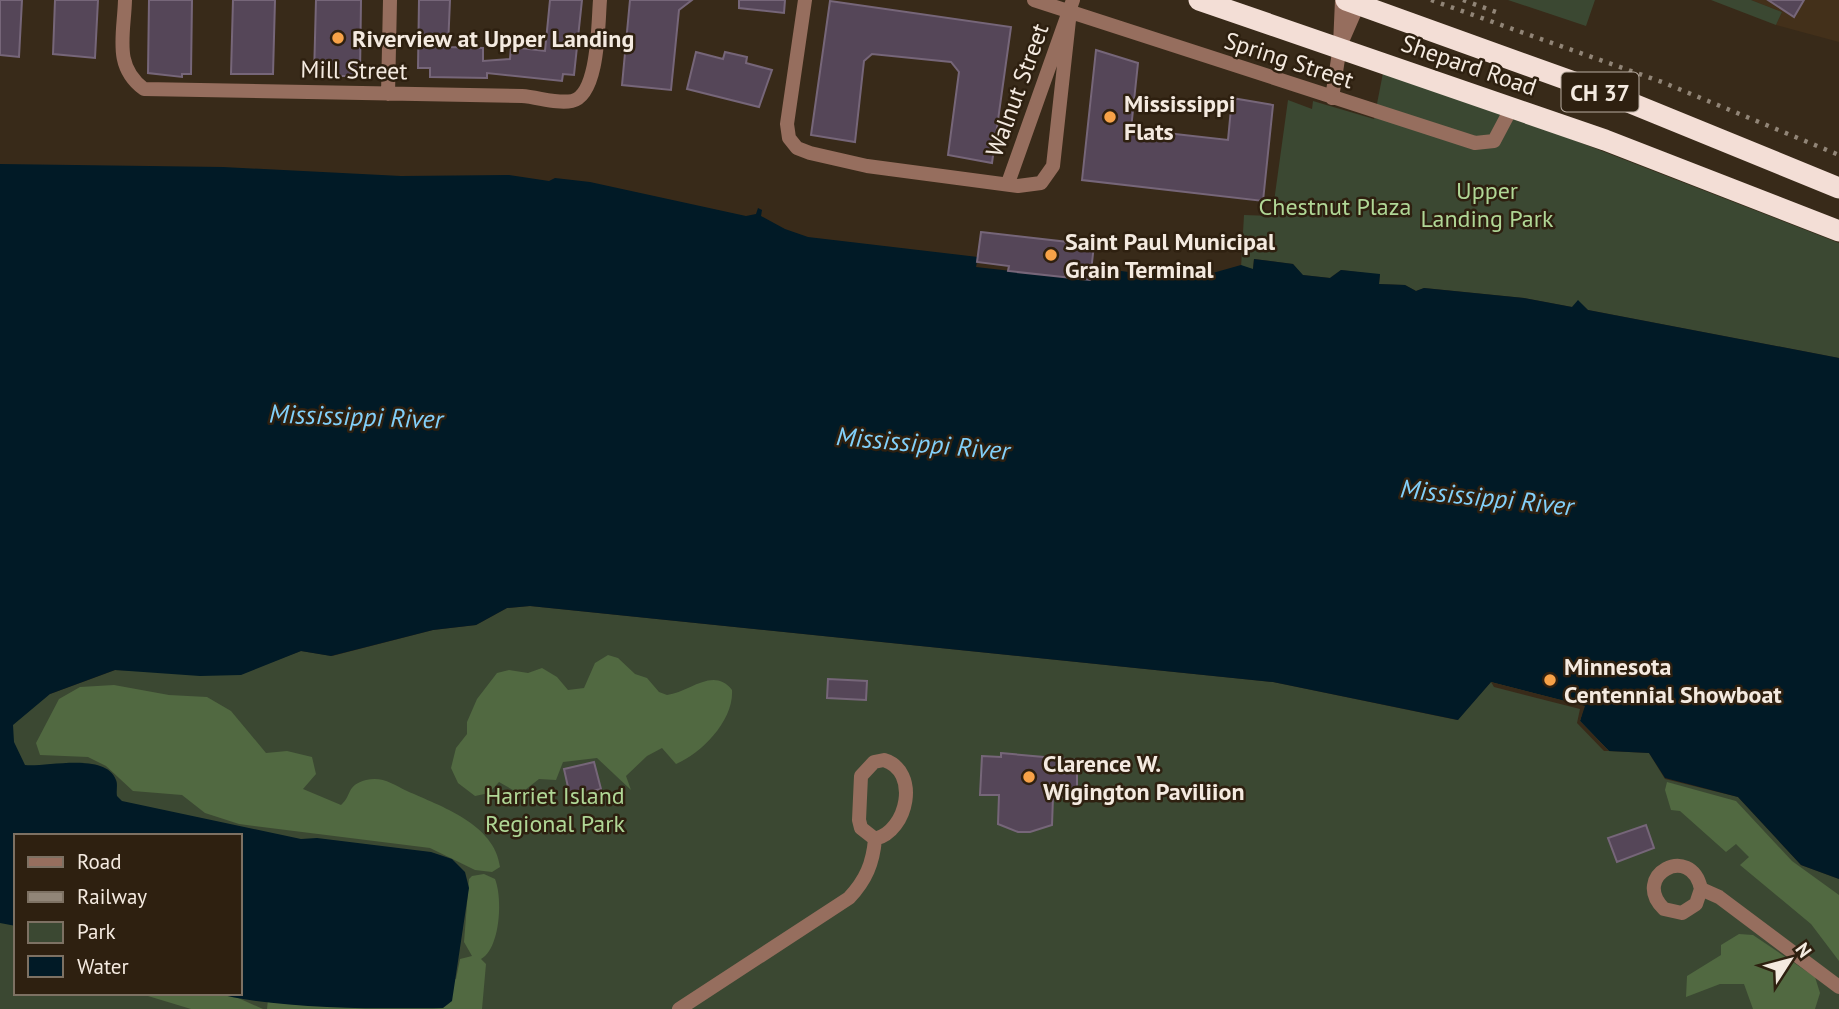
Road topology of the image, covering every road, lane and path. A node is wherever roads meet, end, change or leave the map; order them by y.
1 (125, 0) edge
2 (390, 0) edge
3 (600, 0) edge
4 (805, 0) edge
5 (1034, 0) edge
6 (1199, 0) edge
7 (1351, 1) edge
8 (1072, 6) edge
9 (1340, 46) junction
10 (388, 94) junction
11 (1332, 98) junction
12 (1512, 107) junction
13 (1008, 183) junction
14 (1839, 188) edge
15 (1839, 231) edge
16 (875, 839) junction
17 (1701, 889) dead end
18 (1839, 987) edge
19 (679, 1009) edge

1 - 10 street, Mill Street
2 - 10 street
3 - 10 street, Mill Street
4 - 13 street
5 - 8 street, Spring Street
6 - 9 highway, Shepard Road / CH 37
7 - 9 street
7 - 14 highway, Shepard Road / CH 37
8 - 11 street, Spring Street
8 - 13 street, Walnut Street
8 - 13 street, Walnut Street
9 - 11 street
9 - 12 highway, Shepard Road / CH 37
11 - 12 street, Spring Street
12 - 15 highway, Shepard Road / CH 37
16 - 16 street
16 - 19 street
17 - 18 street

